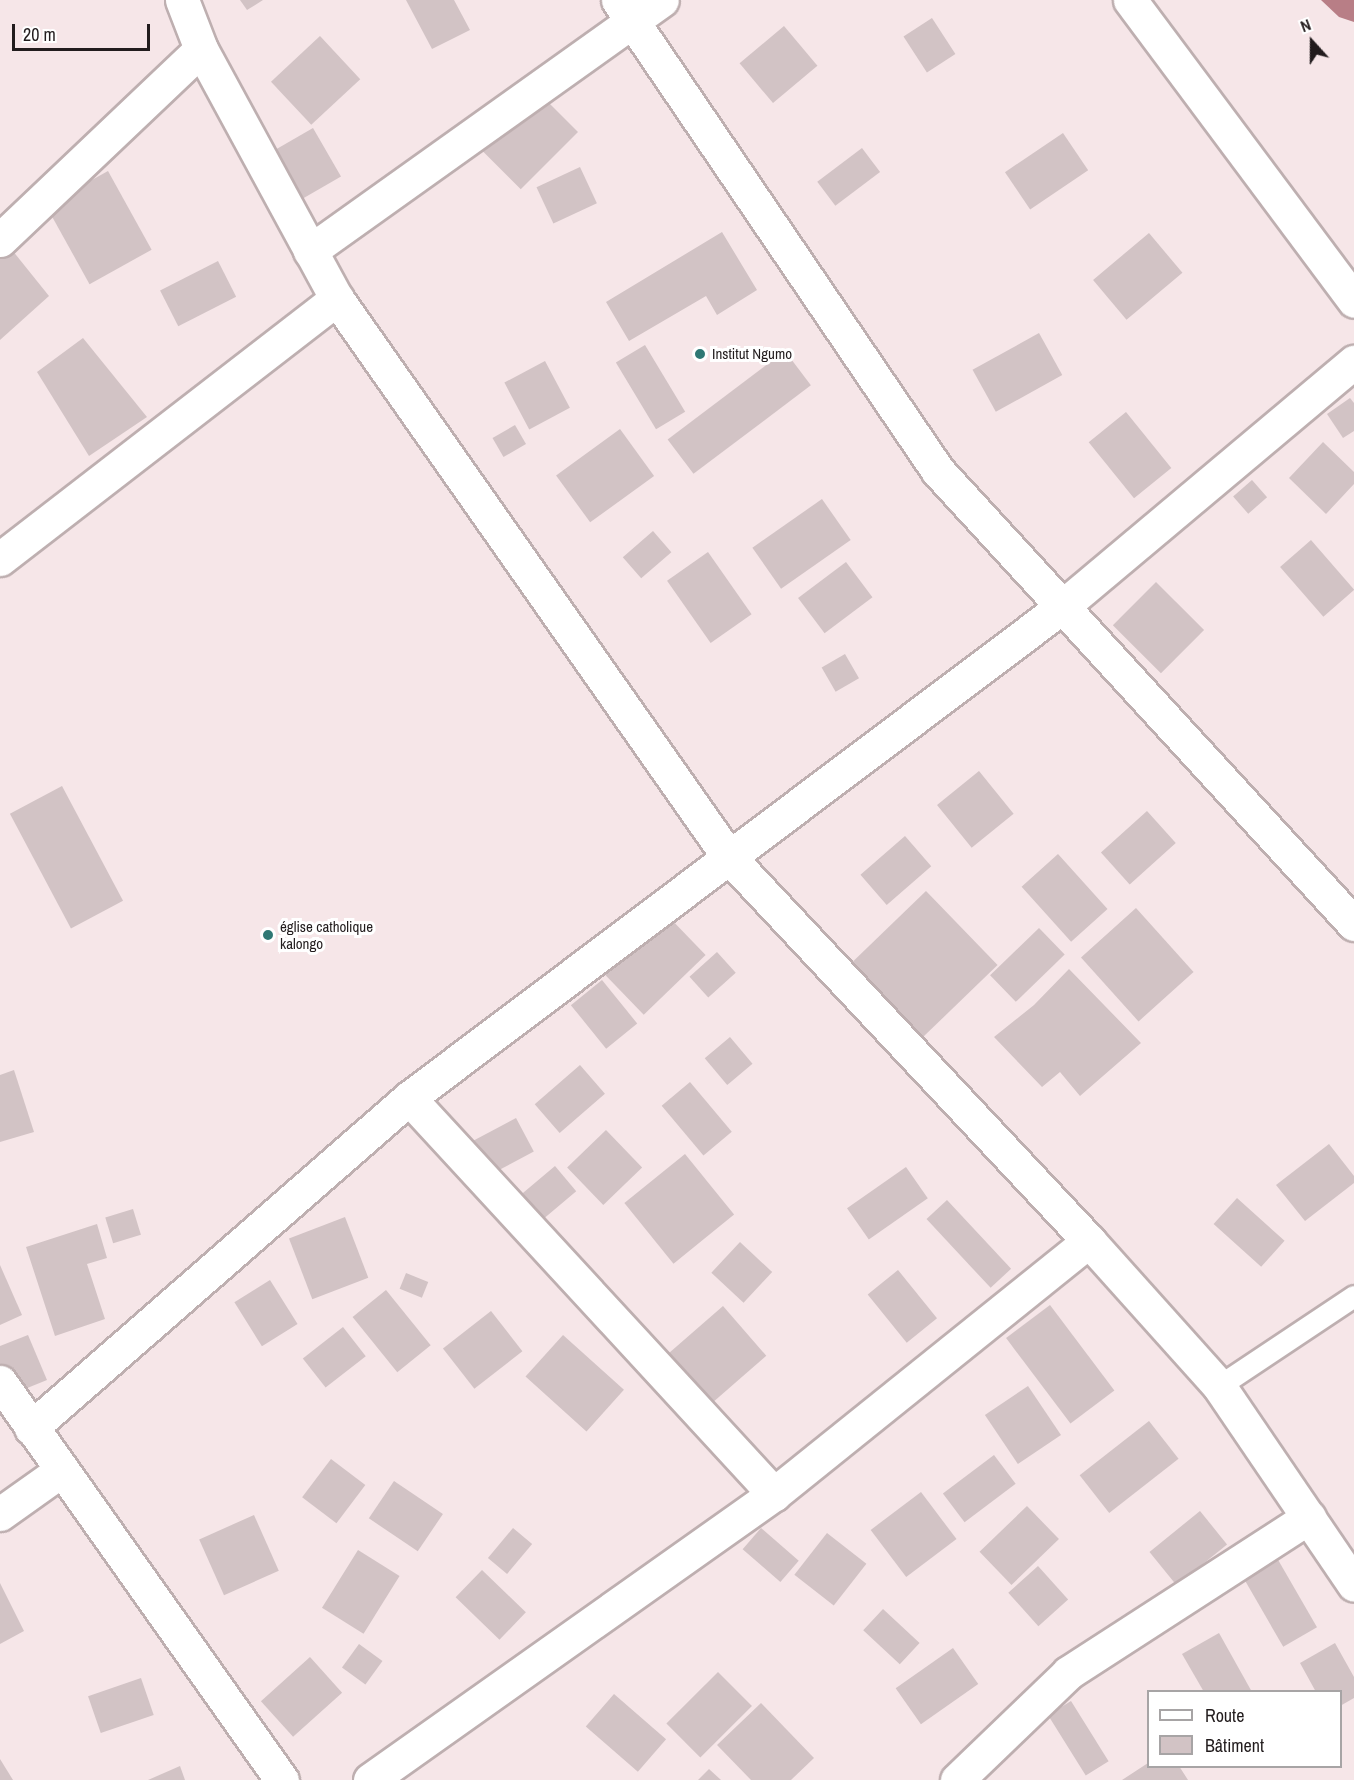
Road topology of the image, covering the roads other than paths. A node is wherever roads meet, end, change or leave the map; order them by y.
1 (182, 0) edge
2 (662, 0) edge
3 (1130, 0) edge
4 (624, 12) edge
5 (201, 49) junction
6 (0, 240) edge
7 (310, 251) junction
8 (337, 299) junction
9 (1354, 300) edge
10 (1354, 362) edge
11 (0, 559) edge
12 (1063, 606) junction
13 (728, 856) junction
14 (1354, 924) edge
15 (409, 1098) junction
16 (1089, 1241) junction
17 (1354, 1296) edge
18 (0, 1382) edge
19 (1219, 1386) junction
20 (31, 1428) junction
21 (62, 1470) junction
22 (774, 1494) junction
23 (0, 1514) edge
24 (1309, 1517) junction
25 (1354, 1585) edge
26 (282, 1780) edge
27 (370, 1780) edge
28 (957, 1780) edge

1 - 5 street
2 - 4 street
3 - 9 street
4 - 7 street
4 - 12 street
5 - 6 street
5 - 7 street
7 - 8 street
8 - 11 street
8 - 13 street
10 - 12 street
12 - 13 street
12 - 14 street
13 - 15 street
13 - 16 street
15 - 20 street
15 - 22 street
16 - 19 street
16 - 22 street
17 - 19 lane
18 - 20 street
19 - 24 street
20 - 21 street
21 - 23 street
21 - 26 street
22 - 27 street
24 - 25 street
24 - 28 street

